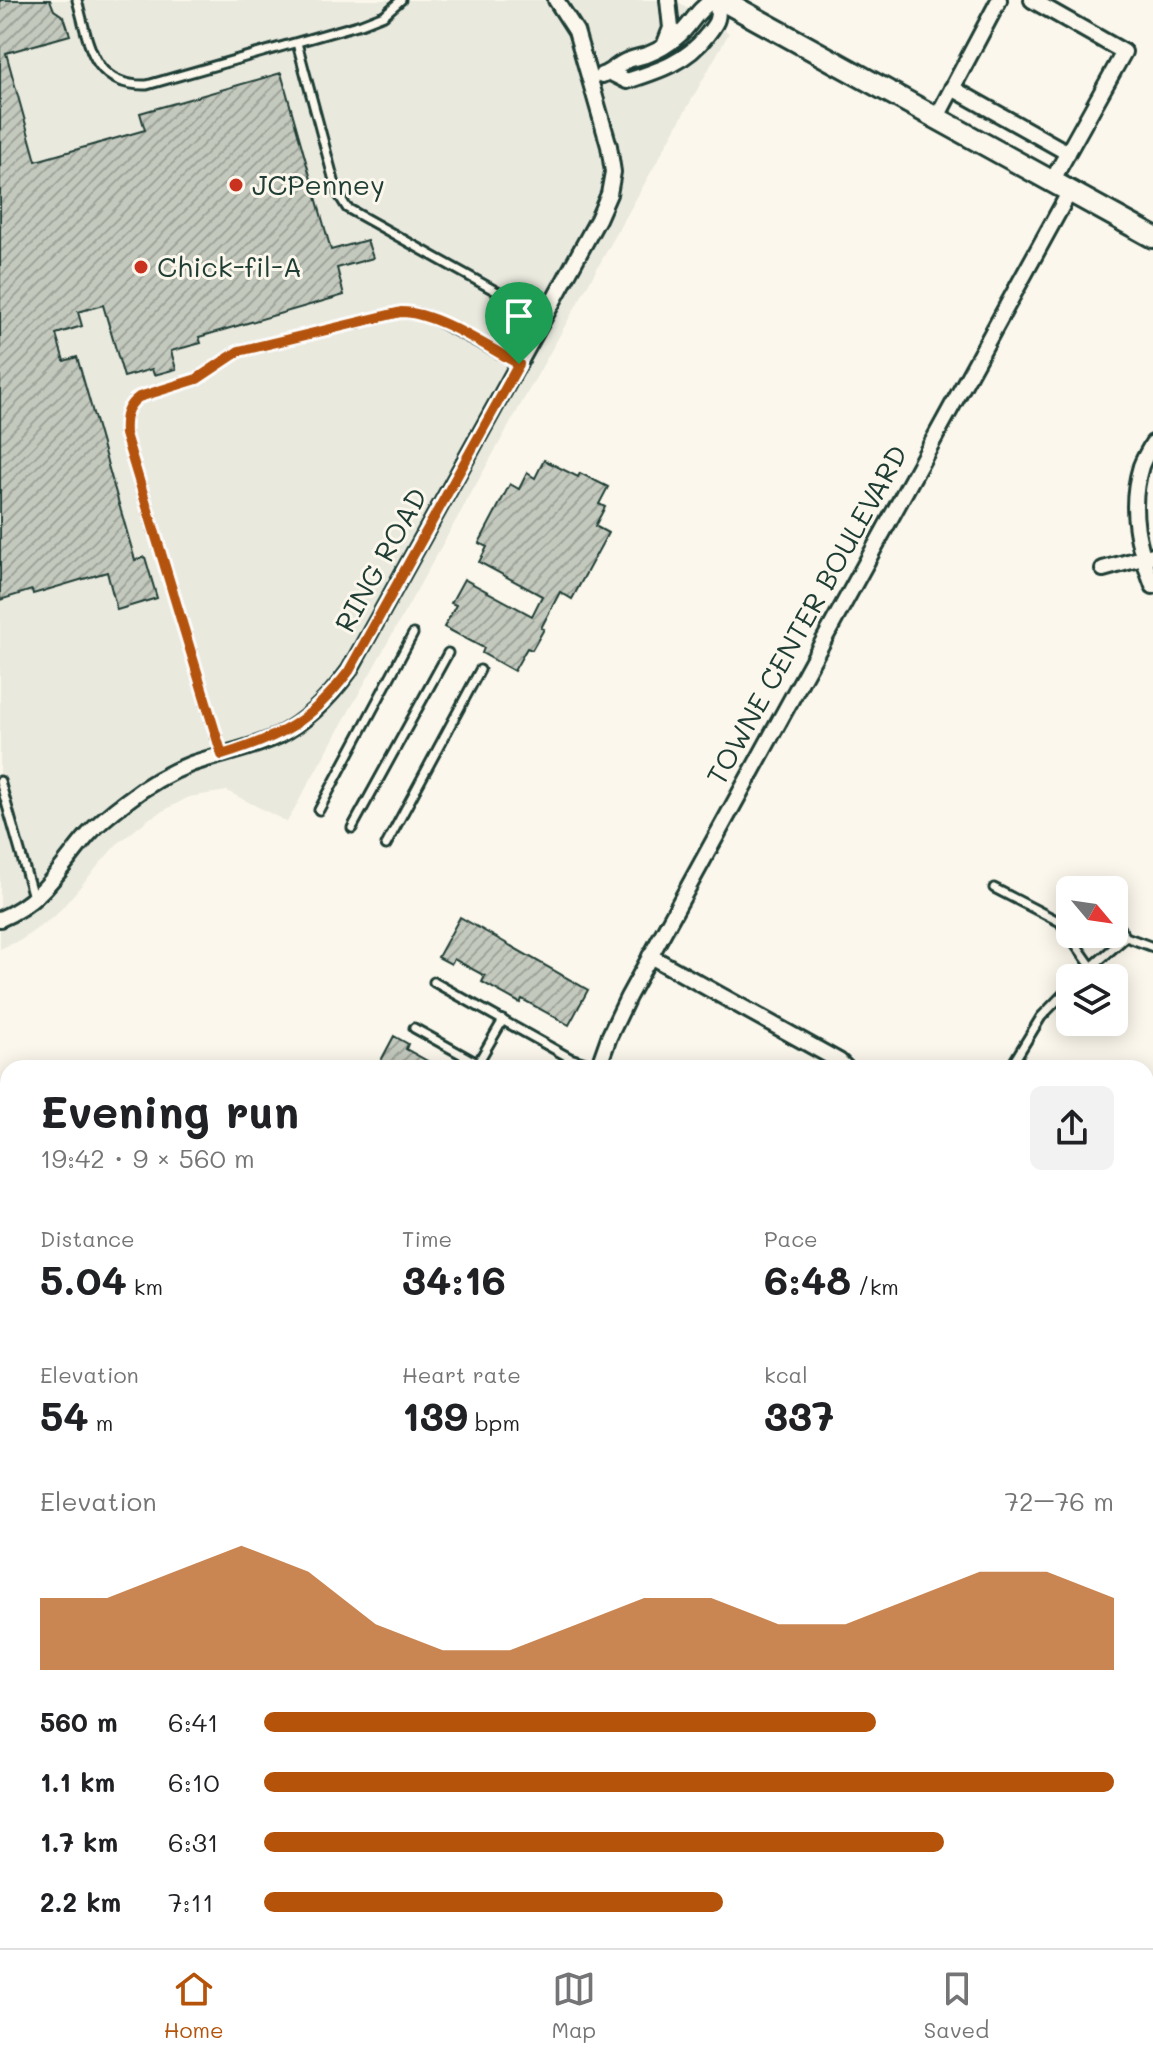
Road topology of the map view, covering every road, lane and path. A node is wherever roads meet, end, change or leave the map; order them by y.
1 (77, 0) edge
2 (401, 0) edge
3 (556, 0) edge
4 (668, 0) edge
5 (717, 0) edge
6 (999, 0) edge
7 (1032, 0) edge
8 (297, 43) junction
9 (664, 46) junction
10 (609, 72) junction
11 (590, 78) junction
12 (952, 88) junction
13 (937, 117) junction
14 (1068, 153) junction
15 (1052, 181) junction
16 (1070, 191) junction
17 (1153, 237) edge
18 (544, 318) junction
19 (519, 364) junction
20 (1153, 443) edge
21 (1148, 556) edge
22 (1103, 569) dead end
23 (1153, 586) edge
24 (413, 634) dead end
25 (448, 653) dead end
26 (480, 670) dead end
27 (222, 755) junction
28 (0, 781) edge
29 (319, 810) dead end
30 (352, 828) dead end
31 (386, 845) dead end
32 (994, 888) dead end
33 (34, 899) junction
34 (0, 919) edge
35 (1056, 920) edge
36 (1128, 938) edge
37 (1153, 947) edge
38 (1113, 948) edge
39 (650, 956) junction
40 (1093, 964) edge
41 (434, 982) dead end
42 (1056, 1001) edge
43 (503, 1020) junction
44 (414, 1028) dead end
45 (468, 1060) edge
46 (483, 1060) edge
47 (576, 1060) edge
48 (601, 1060) edge
49 (837, 1060) edge
50 (1015, 1060) edge

1 - 8 lane
2 - 8 lane
3 - 11 street, RING ROAD
4 - 9 street
5 - 9 street
5 - 10 street
5 - 13 street
6 - 12 street
7 - 14 street
8 - 18 lane
9 - 10 street
10 - 11 street
11 - 18 street, RING ROAD
12 - 13 street
12 - 14 street
13 - 15 street
14 - 15 street
15 - 16 street
16 - 17 street
16 - 39 street, TOWNE CENTER BOULEVARD
18 - 19 street, RING ROAD
19 - 27 street, RING ROAD
19 - 27 lane
20 - 21 street
21 - 22 street
21 - 23 street
24 - 29 lane
25 - 30 lane
26 - 31 lane
27 - 33 street, RING ROAD
28 - 33 lane
32 - 35 lane
33 - 34 street, RING ROAD
36 - 37 lane
38 - 40 lane
39 - 48 street, TOWNE CENTER BOULEVARD
39 - 49 street
41 - 43 lane
42 - 50 lane
43 - 46 lane
43 - 47 lane
44 - 45 lane

